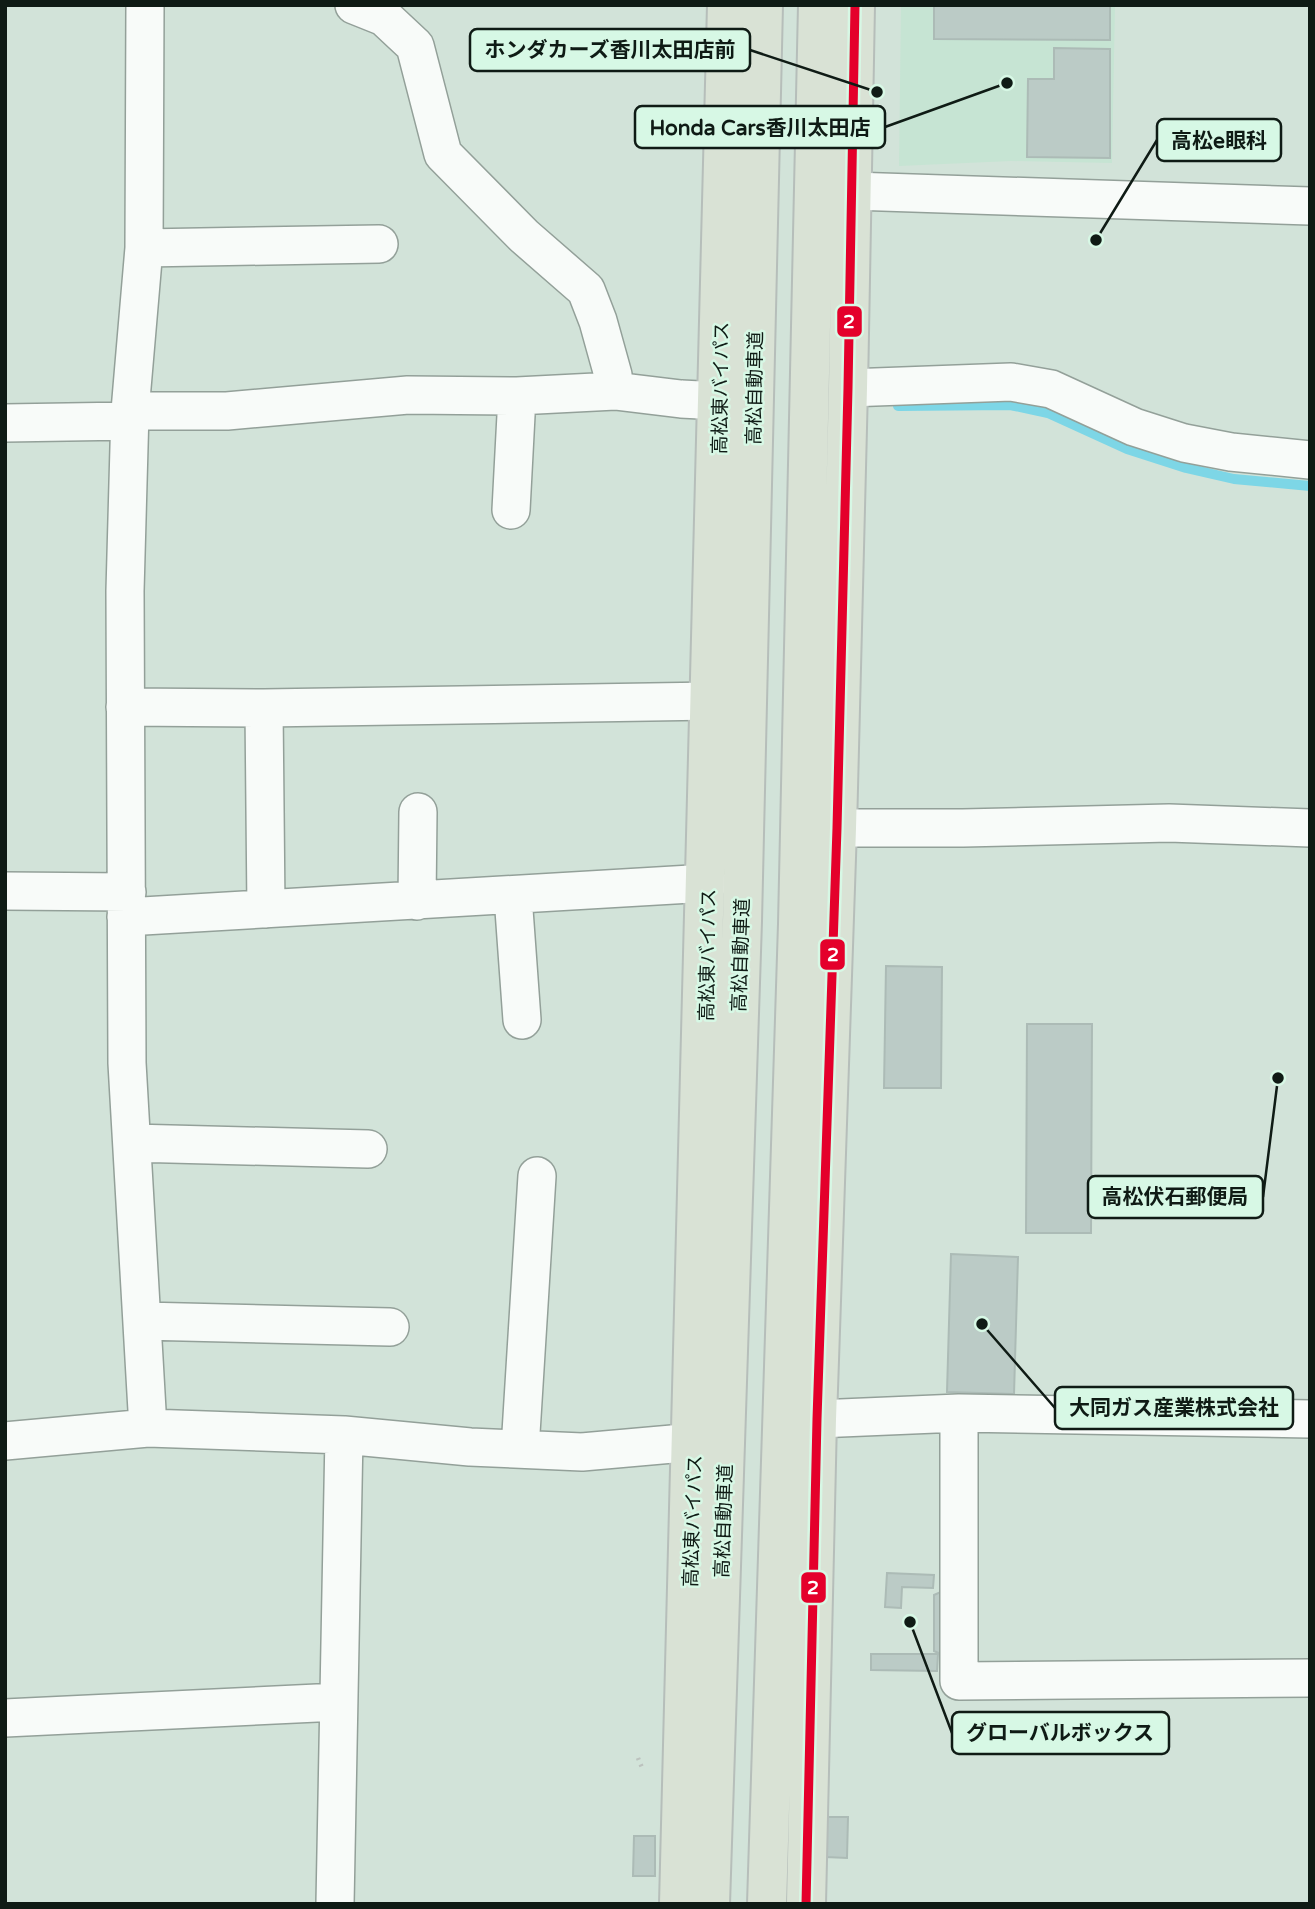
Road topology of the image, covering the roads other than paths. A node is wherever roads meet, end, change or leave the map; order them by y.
1 (145, 5) edge
2 (354, 5) edge
3 (727, 5) edge
4 (763, 5) edge
5 (818, 5) edge
6 (855, 5) edge
7 (852, 191) junction
8 (1310, 206) edge
9 (379, 244) dead end
10 (144, 247) junction
11 (848, 388) junction
12 (615, 391) junction
13 (517, 396) junction
14 (720, 401) junction
15 (130, 416) junction
16 (5, 423) edge
17 (1310, 460) edge
18 (511, 510) dead end
19 (713, 701) junction
20 (125, 707) junction
21 (264, 708) junction
22 (418, 812) dead end
23 (837, 828) junction
24 (1310, 828) edge
25 (708, 884) junction
26 (5, 891) edge
27 (513, 896) junction
28 (416, 901) junction
29 (126, 905) junction
30 (266, 909) junction
31 (522, 1020) dead end
32 (132, 1143) junction
33 (368, 1149) dead end
34 (537, 1176) dead end
35 (142, 1321) junction
36 (390, 1327) dead end
37 (960, 1413) junction
38 (817, 1419) junction
39 (1310, 1419) edge
40 (148, 1428) junction
41 (344, 1435) junction
42 (5, 1441) edge
43 (695, 1442) junction
44 (520, 1449) junction
45 (1310, 1678) edge
46 (338, 1702) junction
47 (5, 1717) edge
48 (335, 1904) edge
49 (679, 1904) edge
50 (710, 1904) edge
51 (767, 1904) edge
52 (806, 1904) edge

1 - 10 street
2 - 12 street
3 - 14 highway, 高松東バイパス
4 - 50 highway, 高松自動車道
5 - 51 highway
6 - 7 highway
7 - 8 street
7 - 11 highway
9 - 10 street
10 - 15 street
11 - 17 street
11 - 23 highway
12 - 13 street
12 - 14 street
13 - 15 street
13 - 18 street
14 - 19 highway, 高松東バイパス
15 - 16 street
15 - 20 street
19 - 21 street
19 - 25 highway, 高松東バイパス
20 - 21 street
20 - 29 street
21 - 30 street
22 - 28 street
23 - 24 street
23 - 38 highway
25 - 27 street
25 - 43 highway, 高松東バイパス
26 - 29 street
27 - 28 street
27 - 31 street
28 - 30 street
29 - 30 street
29 - 32 street
32 - 33 street
32 - 35 street
34 - 44 street
35 - 36 street
35 - 40 street
37 - 38 street
37 - 39 street
37 - 45 street
38 - 52 highway
40 - 41 street
40 - 42 street
41 - 44 street
41 - 46 street
43 - 44 street
43 - 49 highway, 高松東バイパス
46 - 47 street
46 - 48 street

